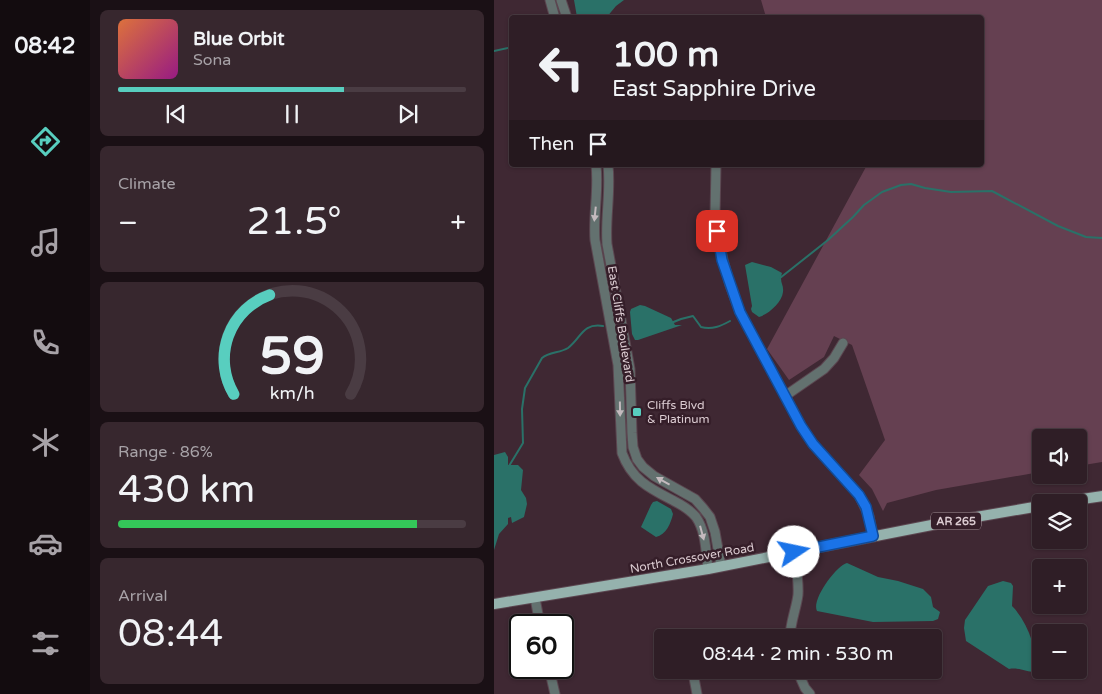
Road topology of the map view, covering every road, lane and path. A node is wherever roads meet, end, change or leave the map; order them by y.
1 (562, 2) edge
2 (550, 3) edge
3 (554, 15) edge
4 (566, 15) edge
5 (596, 167) edge
6 (608, 167) edge
7 (716, 167) edge
8 (843, 343) dead end
9 (785, 396) junction
10 (1102, 496) edge
11 (1087, 498) edge
12 (1032, 507) edge
13 (873, 536) junction
14 (794, 552) junction
15 (721, 566) junction
16 (708, 569) junction
17 (535, 598) junction
18 (494, 604) edge
19 (538, 614) edge
20 (791, 629) edge
21 (552, 679) edge
22 (694, 679) edge
23 (801, 679) edge
24 (555, 694) edge
25 (698, 694) edge
26 (810, 694) edge

1 - 2 street
1 - 4 street
2 - 3 street
5 -> 16 street, East Cliffs Boulevard
15 -> 6 street, East Cliffs Boulevard
7 - 9 street
8 - 9 street
9 - 13 street
10 - 11 main road
12 - 13 main road, North Crossover Road / AR 265
13 - 14 main road, North Crossover Road / AR 265
14 - 15 main road, North Crossover Road / AR 265
14 - 20 street
15 - 16 main road, North Crossover Road / AR 265
16 - 17 main road, North Crossover Road / AR 265
17 - 18 main road, North Crossover Road / AR 265
17 - 19 street
21 - 24 street
22 - 25 street
23 - 26 street

